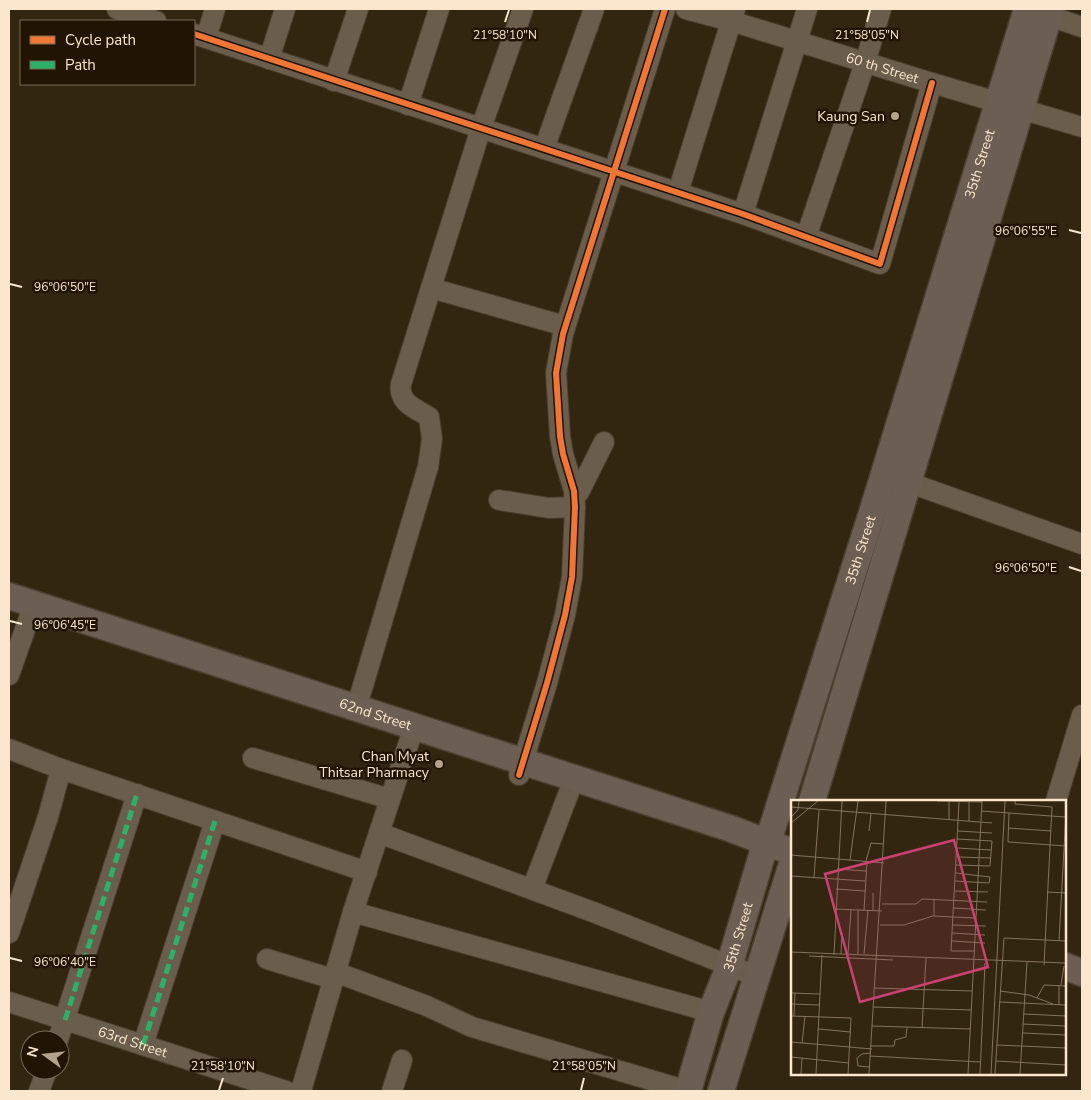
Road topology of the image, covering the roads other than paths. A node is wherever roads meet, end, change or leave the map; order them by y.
1 (117, 9) edge
2 (215, 9) edge
3 (285, 9) edge
4 (358, 9) edge
5 (439, 9) edge
6 (523, 9) edge
7 (594, 9) edge
8 (665, 9) edge
9 (686, 9) edge
10 (808, 9) edge
11 (881, 9) edge
12 (1042, 11) edge
13 (146, 15) edge
14 (733, 15) edge
15 (1082, 27) edge
16 (200, 36) edge
17 (797, 42) junction
18 (269, 59) junction
19 (865, 63) junction
20 (334, 81) junction
21 (932, 83) junction
22 (408, 105) junction
23 (1010, 105) junction
24 (1082, 127) edge
25 (482, 128) junction
26 (544, 148) junction
27 (613, 172) junction
28 (678, 192) junction
29 (743, 214) junction
30 (806, 236) junction
31 (431, 288) junction
32 (565, 326) junction
33 (604, 442) dead end
34 (896, 479) junction
35 (577, 499) junction
36 (499, 500) dead end
37 (1082, 544) edge
38 (9, 596) edge
39 (24, 613) edge
40 (9, 675) edge
41 (356, 709) junction
42 (1082, 715) edge
43 (412, 733) junction
44 (9, 749) edge
45 (253, 758) dead end
46 (61, 769) junction
47 (521, 769) junction
48 (571, 786) junction
49 (137, 794) junction
50 (390, 799) junction
51 (812, 800) edge
52 (1056, 800) edge
53 (216, 821) junction
54 (379, 833) junction
55 (765, 849) junction
56 (791, 862) edge
57 (791, 865) edge
58 (367, 872) junction
59 (532, 890) junction
60 (353, 912) junction
61 (9, 933) edge
62 (1066, 948) edge
63 (1082, 954) edge
64 (267, 959) dead end
65 (1066, 966) edge
66 (729, 967) junction
67 (1082, 973) edge
68 (334, 975) junction
69 (756, 976) junction
70 (9, 1002) edge
71 (711, 1012) junction
72 (65, 1020) junction
73 (62, 1030) edge
74 (143, 1045) junction
75 (402, 1060) dead end
76 (286, 1091) edge
77 (301, 1091) edge
78 (392, 1091) edge
79 (688, 1091) edge
80 (721, 1091) edge

1 - 13 street
2 - 16 street
3 - 18 street
4 - 20 street
5 - 22 street
6 - 25 street
7 - 26 street
8 - 27 street
9 - 14 street, 60 th Street
10 - 17 street
11 - 19 street
12 - 15 street
12 - 23 main road, 35th Street
14 - 17 street, 60 th Street
14 - 28 street
16 - 18 street
17 - 19 street, 60 th Street
17 - 29 street
18 - 20 street
19 - 21 street, 60 th Street
19 - 30 street
20 - 22 street
21 - 23 street, 60 th Street
21 - 30 street
22 - 25 street
23 - 24 street, 60 th Street
23 - 34 main road, 35th Street
25 - 26 street
25 - 31 street
26 - 27 street
27 - 28 street
27 - 32 street
28 - 29 street
29 - 30 street
31 - 32 street
31 - 41 street
32 - 35 street
33 - 35 street
34 - 37 street
34 - 51 main road, 35th Street
34 - 55 main road, 35th Street
35 - 36 street
35 - 47 street
38 - 39 main road, 62nd Street
39 - 40 street
39 - 41 main road, 62nd Street
39 - 43 main road, 62nd Street
41 - 43 main road, 62nd Street
42 - 52 street
43 - 47 main road, 62nd Street
43 - 50 street
44 - 46 street
45 - 50 street
46 - 49 street
46 - 61 street
47 - 48 main road, 62nd Street
48 - 55 main road, 62nd Street
48 - 59 street
49 - 53 street
49 - 72 street
50 - 54 street
53 - 58 street
53 - 74 street
54 - 58 street
54 - 59 street
55 - 56 main road, 62nd Street
55 - 66 main road, 35th Street
57 - 69 main road
58 - 60 street
59 - 66 street
60 - 68 street
60 - 71 street
62 - 63 main road
64 - 68 street
65 - 67 main road
66 - 69 street
66 - 71 main road, 35th Street
68 - 77 street
68 - 79 street
69 - 80 main road
70 - 72 street, 63rd Street
71 - 79 main road, 35th Street
72 - 73 street
72 - 74 street, 63rd Street
74 - 76 street, 63rd Street
75 - 78 street

